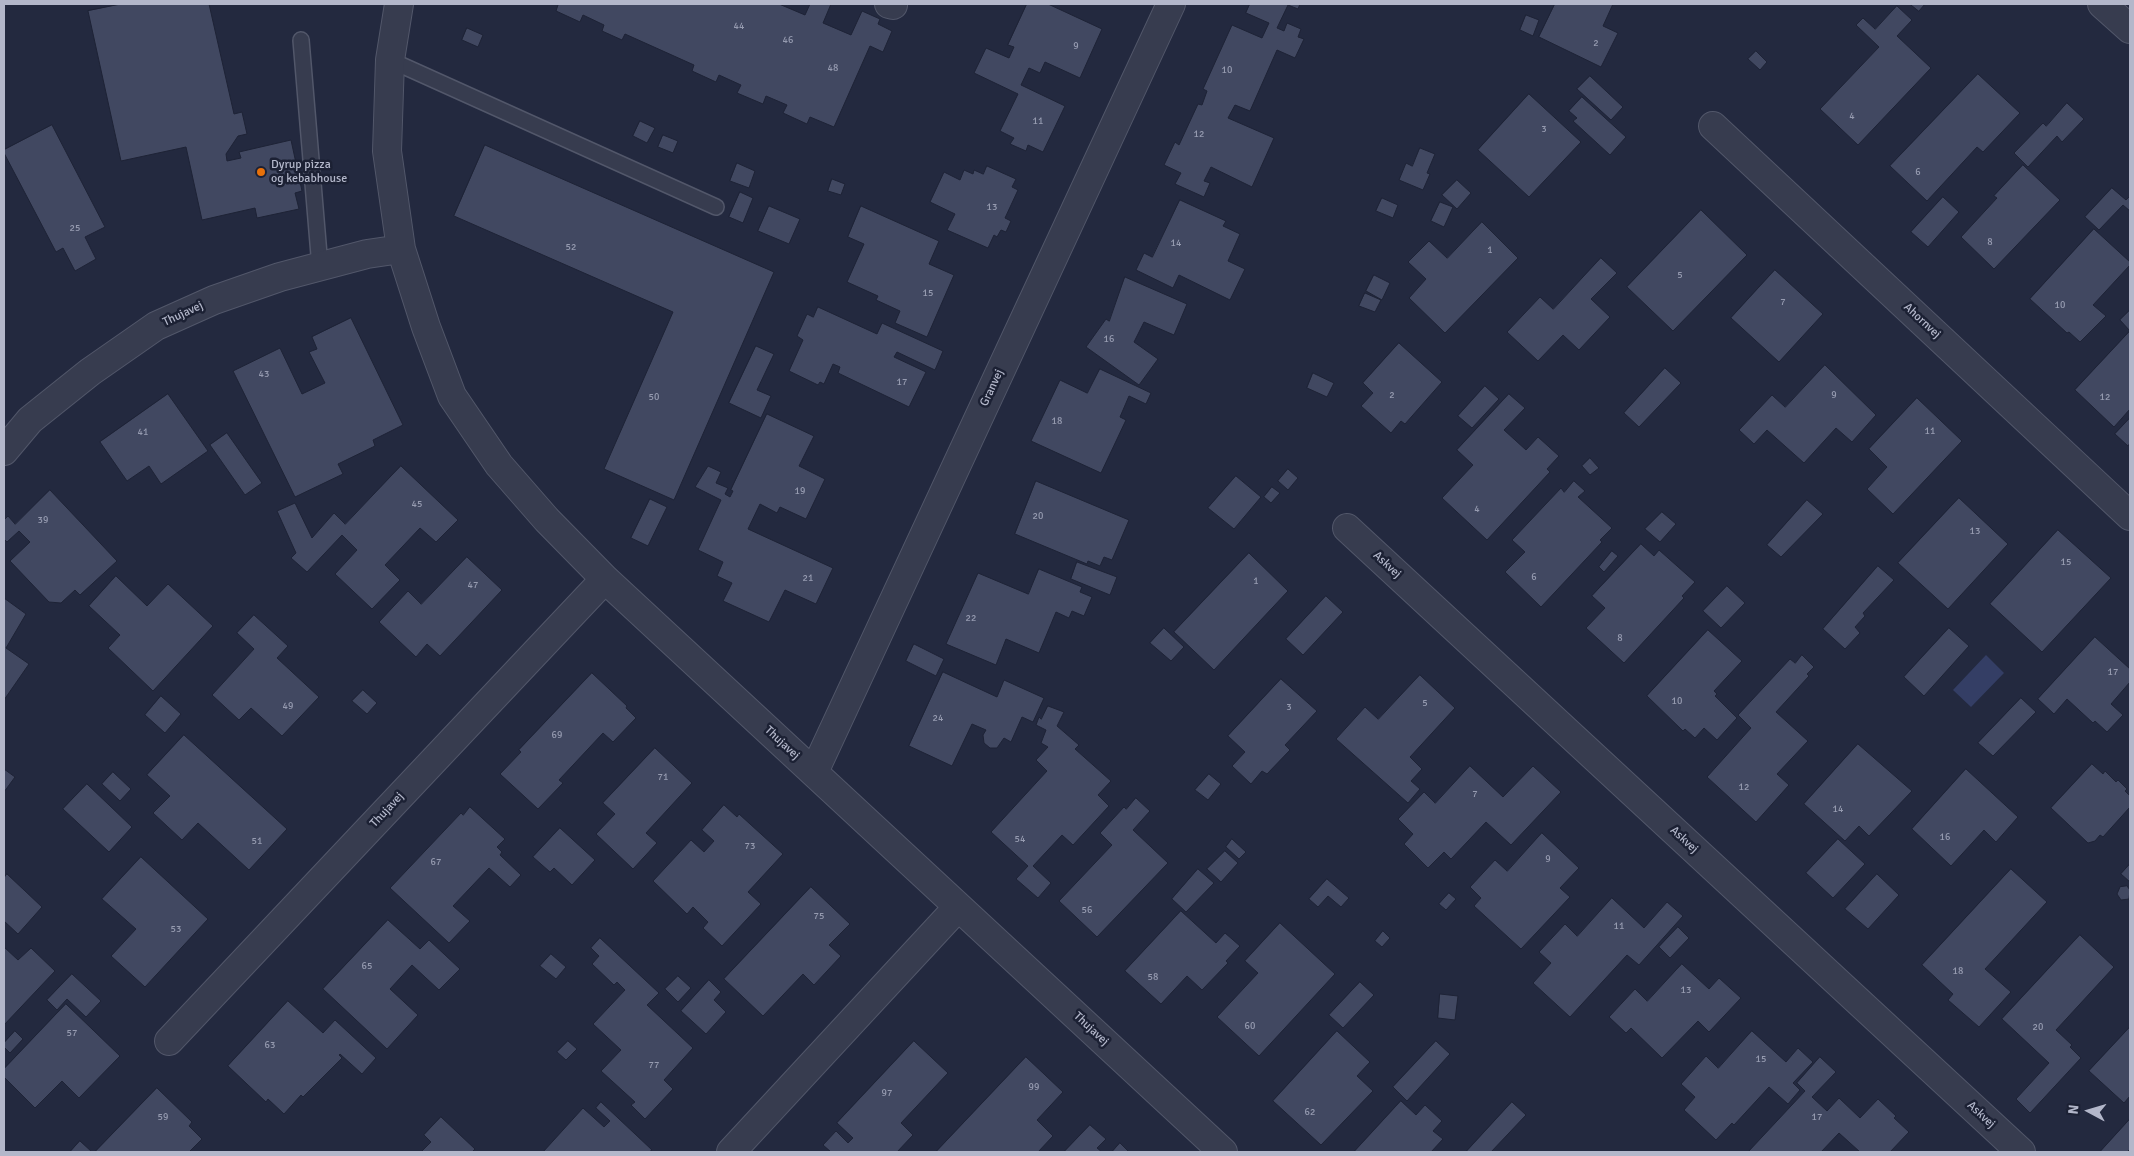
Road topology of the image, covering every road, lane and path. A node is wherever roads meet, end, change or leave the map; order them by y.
1 (399, 4) edge
2 (1171, 4) edge
3 (2102, 4) edge
4 (2130, 29) edge
5 (301, 40) dead end
6 (390, 60) junction
7 (1713, 126) dead end
8 (716, 207) dead end
9 (401, 249) junction
10 (320, 266) junction
11 (4, 451) edge
12 (2130, 516) edge
13 (1347, 528) dead end
14 (605, 580) junction
15 (814, 772) junction
16 (958, 907) junction
17 (169, 1041) dead end
18 (731, 1152) edge
19 (1223, 1152) edge
20 (2021, 1152) edge

1 - 6 street, Thujavej
2 - 15 street, Granvej
3 - 4 street
5 - 10 lane
6 - 8 lane
6 - 9 street, Thujavej
7 - 12 street, Ahornvej
9 - 10 street, Thujavej
9 - 14 street, Thujavej
10 - 11 street, Thujavej
13 - 20 street, Askvej
14 - 15 street, Thujavej
14 - 17 street, Thujavej
15 - 16 street, Thujavej
16 - 18 street
16 - 19 street, Thujavej

